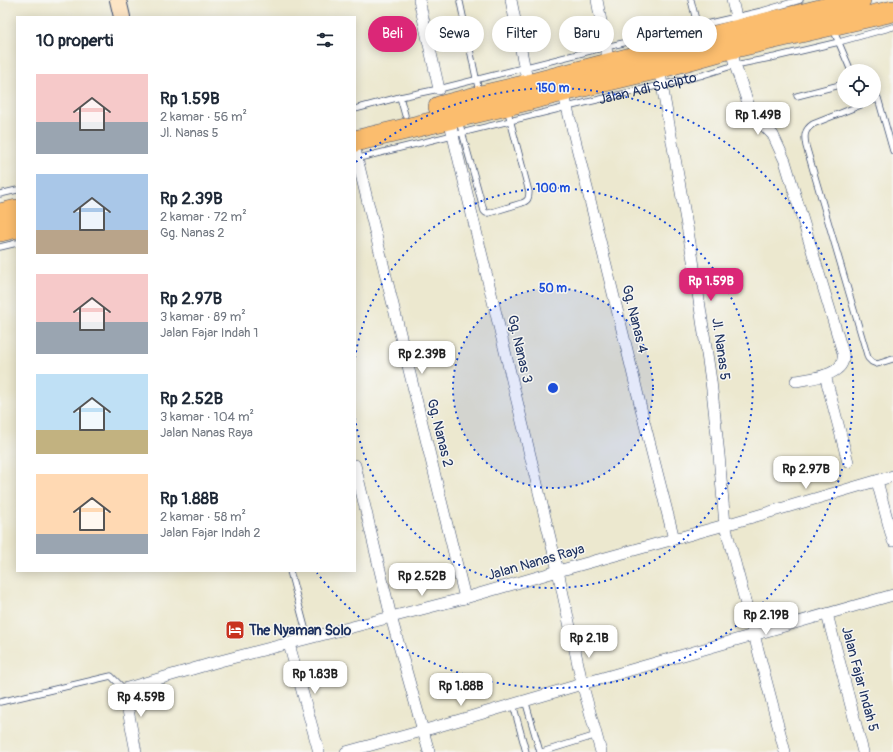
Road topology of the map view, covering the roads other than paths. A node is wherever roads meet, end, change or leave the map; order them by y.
1 (419, 0) edge
2 (511, 0) edge
3 (597, 0) edge
4 (691, 0) edge
5 (732, 0) edge
6 (460, 2) dead end
7 (848, 2) edge
8 (805, 6) edge
9 (893, 11) edge
10 (893, 27) edge
11 (835, 33) junction
12 (734, 39) junction
13 (770, 39) junction
14 (608, 55) junction
15 (701, 55) junction
16 (848, 64) edge
17 (661, 76) junction
18 (837, 86) edge
19 (479, 88) junction
20 (512, 88) junction
21 (797, 96) dead end
22 (565, 99) junction
23 (403, 106) junction
24 (356, 108) edge
25 (853, 108) edge
26 (878, 108) edge
27 (448, 112) junction
28 (356, 127) edge
29 (893, 151) edge
30 (356, 152) edge
31 (16, 190) edge
32 (0, 194) edge
33 (16, 210) edge
34 (0, 214) edge
35 (16, 227) edge
36 (0, 231) edge
37 (16, 243) edge
38 (0, 247) edge
39 (893, 359) edge
40 (825, 375) junction
41 (796, 381) dead end
42 (848, 462) dead end
43 (356, 469) edge
44 (893, 476) edge
45 (877, 481) junction
46 (725, 525) junction
47 (674, 538) junction
48 (893, 541) edge
49 (558, 571) junction
50 (290, 572) edge
51 (893, 595) edge
52 (465, 598) junction
53 (827, 614) junction
54 (391, 617) junction
55 (754, 635) junction
56 (308, 639) junction
57 (289, 644) junction
58 (582, 684) junction
59 (124, 689) junction
60 (525, 700) junction
61 (0, 702) edge
62 (513, 704) junction
63 (422, 731) junction
64 (596, 735) junction
65 (136, 752) edge
66 (319, 752) edge
67 (346, 752) edge
68 (429, 752) edge
69 (526, 752) edge
70 (541, 752) edge
71 (601, 752) edge
72 (785, 752) edge
73 (863, 752) edge

1 - 27 street, Gg. Nanas 3
2 - 20 street
3 - 14 street
4 - 15 lane
5 - 12 street
6 - 19 lane
7 - 8 highway, Jalan Adi Sucipto
8 - 13 highway, Jalan Adi Sucipto
9 - 11 highway, Jalan Adi Sucipto
10 - 11 lane, Jalan Adi Sucipto
11 - 13 highway, Jalan Adi Sucipto
11 - 16 lane
12 - 13 highway, Jalan Adi Sucipto
12 - 13 lane, Jalan Adi Sucipto
12 - 15 highway, Jalan Adi Sucipto
12 - 15 lane, Jalan Adi Sucipto
12 - 40 street
14 - 15 highway, Jalan Adi Sucipto
14 - 20 highway, Jalan Adi Sucipto
15 - 17 highway, Jalan Adi Sucipto
17 - 22 highway, Jalan Adi Sucipto
17 - 46 street, Jl. Nanas 5
18 - 21 lane
19 - 20 highway, Jalan Adi Sucipto
19 - 27 highway, Jalan Adi Sucipto
20 - 22 highway, Jalan Adi Sucipto
20 - 27 highway, Jalan Adi Sucipto
20 - 27 lane
22 - 47 street, Gg. Nanas 4
23 - 24 lane, Jalan Adi Sucipto
23 - 27 highway, Jalan Adi Sucipto
23 - 28 highway, Jalan Adi Sucipto
25 - 39 lane
26 - 29 lane
27 - 30 highway, Jalan Adi Sucipto
27 - 49 street, Gg. Nanas 3
30 - 52 street, Gg. Nanas 2
31 - 32 lane
33 - 34 highway
35 - 36 highway
37 - 38 lane
40 - 41 street
40 - 42 street
43 - 54 street
44 - 45 street, Jalan Nanas Raya
45 - 46 street, Jalan Nanas Raya
45 - 48 street
46 - 47 street, Jalan Nanas Raya
46 - 55 street, Jl. Nanas 5
47 - 49 street, Jalan Nanas Raya
49 - 52 street, Jalan Nanas Raya
49 - 58 street, Gg. Nanas 3
50 - 56 lane
51 - 53 street
52 - 54 street, Jalan Nanas Raya
53 - 55 street
53 - 73 street, Jalan Fajar Indah 5
54 - 56 street, Jalan Nanas Raya
54 - 63 street
55 - 58 street
55 - 72 street, Jl. Nanas 5
56 - 57 street, Jalan Nanas Raya
57 - 59 street, Jalan Nanas Raya
57 - 66 street
58 - 60 street
58 - 64 street, Gg. Nanas 3
59 - 61 lane
59 - 65 street
60 - 62 street
60 - 70 lane
62 - 63 street
62 - 69 lane
63 - 67 street
63 - 68 street
64 - 70 lane
64 - 71 street, Gg. Nanas 3

